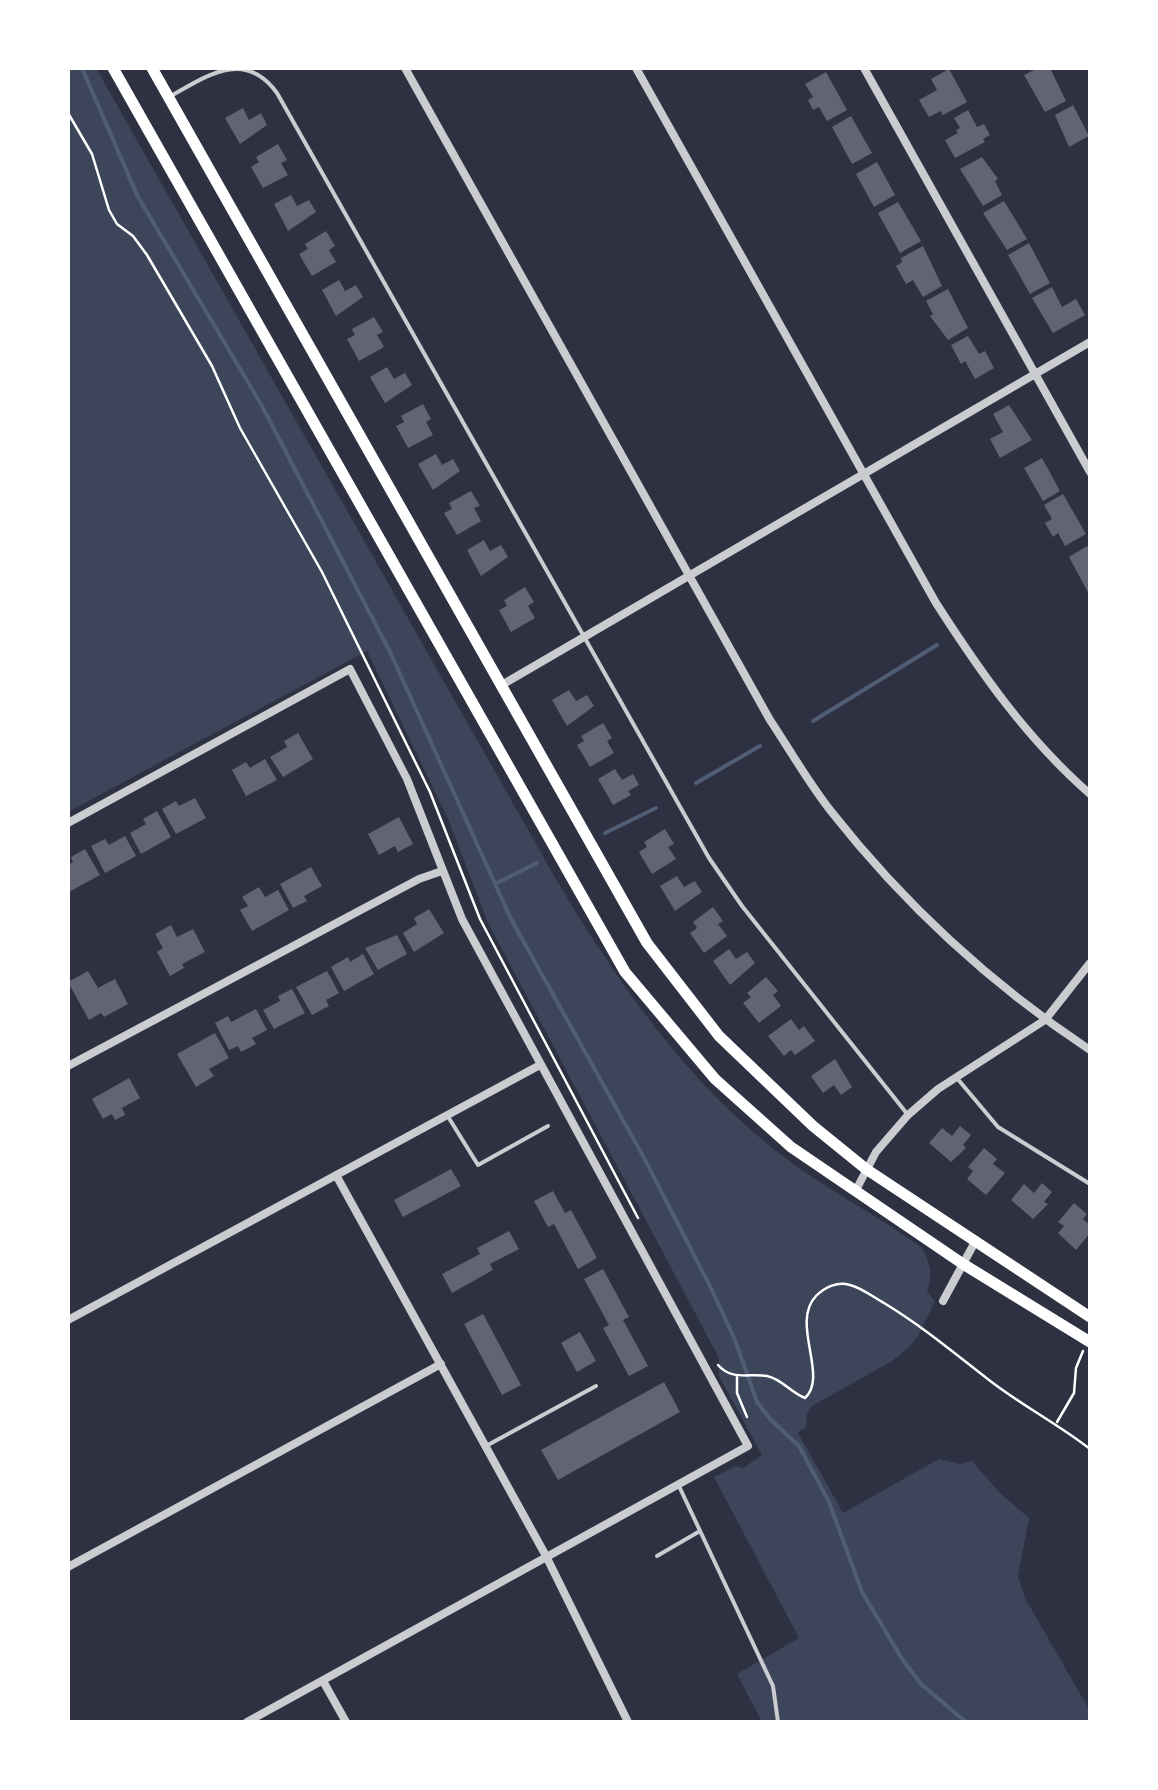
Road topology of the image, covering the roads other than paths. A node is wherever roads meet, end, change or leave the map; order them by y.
1 (113, 68) edge
2 (152, 68) edge
3 (405, 68) edge
4 (636, 68) edge
5 (864, 68) edge
6 (168, 97) junction
7 (1090, 342) edge
8 (1035, 374) junction
9 (1090, 472) edge
10 (861, 473) junction
11 (690, 575) junction
12 (582, 637) junction
13 (500, 686) junction
14 (1090, 794) edge
15 (68, 822) edge
16 (442, 870) junction
17 (1090, 963) edge
18 (1045, 1020) junction
19 (1090, 1050) edge
20 (540, 1064) junction
21 (68, 1066) edge
22 (956, 1077) junction
23 (447, 1115) junction
24 (908, 1115) junction
25 (548, 1126) dead end
26 (866, 1169) junction
27 (336, 1176) junction
28 (1090, 1184) edge
29 (856, 1190) junction
30 (976, 1240) junction
31 (963, 1264) junction
32 (944, 1301) dead end
33 (1090, 1318) edge
34 (68, 1320) edge
35 (1087, 1346) edge
36 (442, 1364) junction
37 (596, 1386) dead end
38 (486, 1446) junction
39 (678, 1484) junction
40 (700, 1532) junction
41 (546, 1556) junction
42 (657, 1556) dead end
43 (68, 1567) edge
44 (322, 1681) junction
45 (247, 1722) edge
46 (346, 1722) edge
47 (628, 1722) edge
48 (778, 1722) edge

1 - 29 main road
2 - 6 main road
3 - 11 street
4 - 10 street
5 - 8 street
6 - 12 lane
6 - 13 main road
7 - 8 street
8 - 9 street
8 - 10 street
10 - 11 street
10 - 14 street
11 - 12 street
11 - 18 street
12 - 13 street
12 - 24 lane
13 - 26 main road
15 - 16 street
16 - 20 street
16 - 21 street
17 - 18 street
18 - 19 street
18 - 22 street
20 - 23 street
20 - 39 street
22 - 24 street
22 - 28 lane
23 - 25 lane
23 - 27 street
24 - 26 street
26 - 29 street
26 - 30 main road
27 - 34 street
27 - 36 street
29 - 31 main road
30 - 31 street
30 - 33 main road
31 - 32 street
31 - 35 main road
36 - 38 street
36 - 43 street
37 - 38 lane
38 - 41 street
39 - 40 lane
39 - 41 street
40 - 42 lane
40 - 48 lane
41 - 44 street
41 - 47 street
44 - 45 street
44 - 46 street

